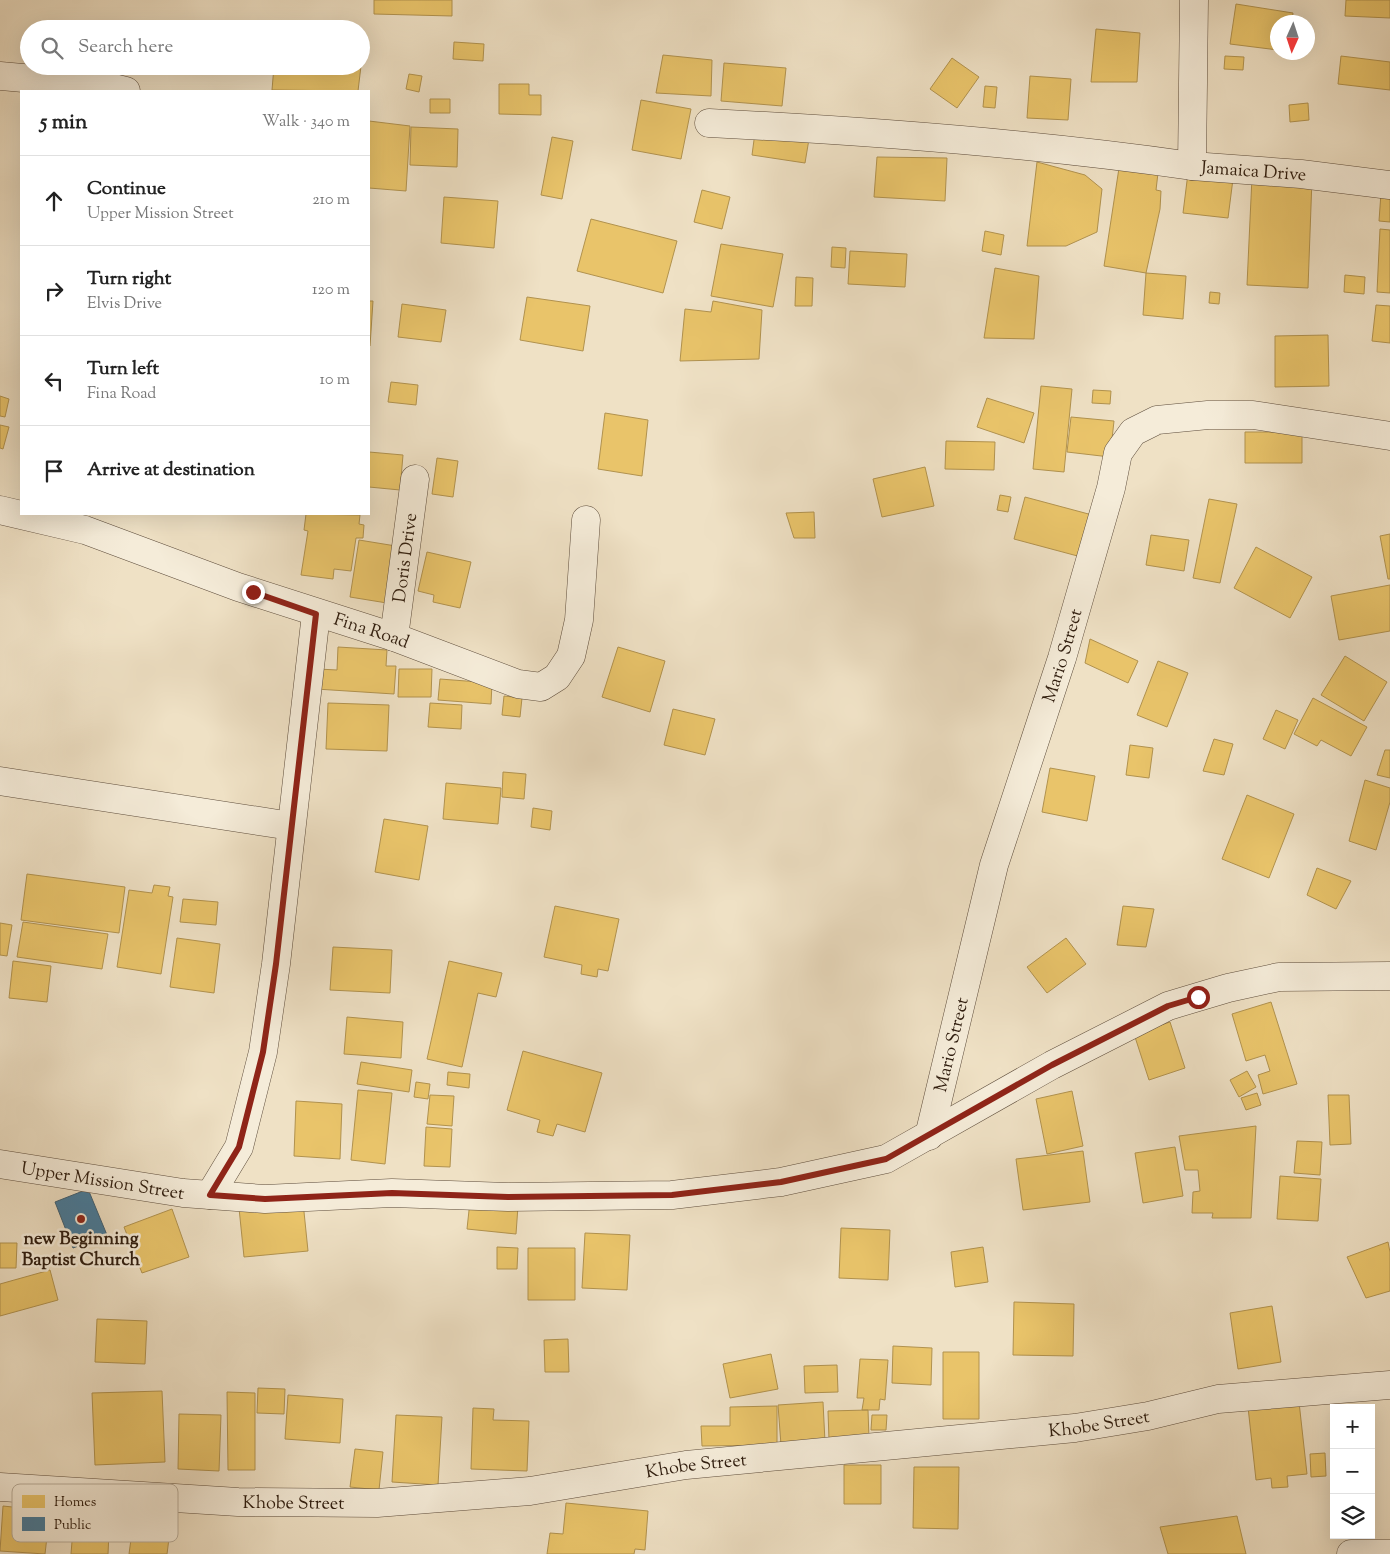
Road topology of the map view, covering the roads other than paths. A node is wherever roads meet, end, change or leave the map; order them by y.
1 (1194, 0) edge
2 (0, 76) edge
3 (122, 90) edge
4 (709, 123) dead end
5 (1192, 166) junction
6 (1390, 185) edge
7 (1390, 436) edge
8 (416, 480) dead end
9 (0, 510) edge
10 (20, 515) edge
11 (21, 515) edge
12 (586, 520) dead end
13 (316, 614) junction
14 (394, 637) junction
15 (0, 781) edge
16 (291, 826) junction
17 (1390, 976) edge
18 (929, 1136) junction
19 (0, 1164) edge
20 (210, 1195) junction
21 (1390, 1385) edge
22 (178, 1498) edge
23 (1351, 1554) edge
24 (1390, 1554) edge

1 - 5 street, Jamaica Drive
2 - 3 street
4 - 5 street
5 - 6 street, Jamaica Drive
7 - 18 street, Mario Street
8 - 14 street, Doris Drive
9 - 10 street, Fina Road
11 - 13 street, Fina Road
12 - 14 street, Fina Road
13 - 14 street, Fina Road
13 - 16 street
15 - 16 street
16 - 20 street
17 - 18 street, Upper Mission Street
18 - 20 street, Upper Mission Street
19 - 20 street, Upper Mission Street
21 - 22 street, Khobe Street
23 - 24 street

